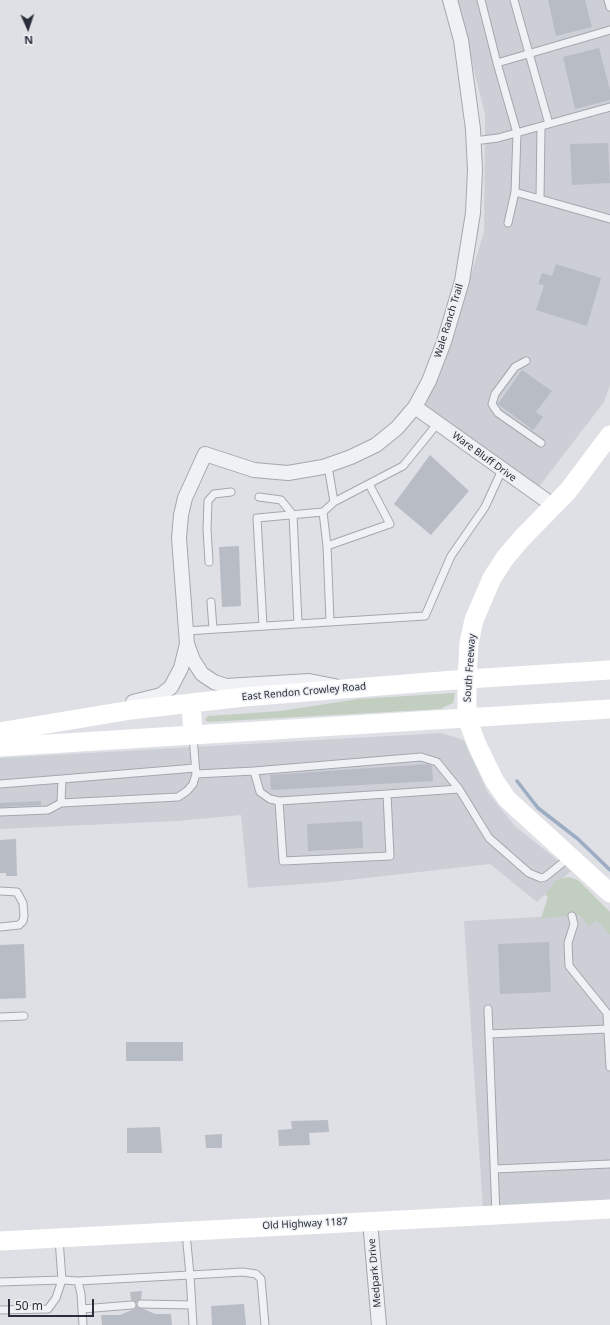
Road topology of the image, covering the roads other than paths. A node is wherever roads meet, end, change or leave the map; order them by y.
1 (450, 0) edge
2 (481, 0) edge
3 (514, 0) edge
4 (608, 0) edge
5 (610, 7) edge
6 (610, 30) edge
7 (530, 54) junction
8 (498, 63) junction
9 (610, 107) edge
10 (549, 124) junction
11 (541, 127) junction
12 (517, 133) junction
13 (474, 141) junction
14 (515, 192) junction
15 (540, 199) junction
16 (610, 219) edge
17 (508, 223) dead end
18 (526, 361) dead end
19 (415, 407) junction
20 (438, 423) junction
21 (610, 435) edge
22 (541, 443) dead end
23 (328, 466) junction
24 (502, 470) junction
25 (368, 484) junction
26 (231, 492) dead end
27 (259, 496) dead end
28 (334, 502) junction
29 (554, 506) junction
30 (323, 512) junction
31 (293, 515) junction
32 (327, 546) junction
33 (209, 562) dead end
34 (212, 602) dead end
35 (330, 621) junction
36 (298, 623) junction
37 (263, 626) junction
38 (213, 629) junction
39 (186, 638) junction
40 (610, 670) edge
41 (467, 679) junction
42 (344, 689) junction
43 (191, 703) junction
44 (610, 709) edge
45 (467, 718) junction
46 (74, 719) junction
47 (0, 732) edge
48 (193, 734) junction
49 (0, 747) edge
50 (195, 771) junction
51 (254, 772) junction
52 (62, 779) junction
53 (0, 784) edge
54 (459, 789) junction
55 (387, 794) junction
56 (279, 801) junction
57 (61, 803) junction
58 (0, 812) edge
59 (570, 857) junction
60 (0, 891) edge
61 (610, 893) edge
62 (572, 916) dead end
63 (0, 927) edge
64 (488, 1009) dead end
65 (24, 1016) dead end
66 (0, 1017) edge
67 (608, 1029) junction
68 (489, 1034) junction
69 (610, 1067) edge
70 (610, 1164) edge
71 (495, 1169) junction
72 (610, 1209) edge
73 (496, 1215) junction
74 (370, 1221) junction
75 (186, 1231) junction
76 (59, 1238) junction
77 (0, 1241) edge
78 (190, 1275) junction
79 (62, 1280) junction
80 (78, 1281) junction
81 (0, 1282) edge
82 (132, 1304) dead end
83 (141, 1304) dead end
84 (192, 1305) junction
85 (82, 1309) junction
86 (0, 1310) edge
87 (83, 1325) edge
88 (193, 1325) edge
89 (265, 1325) edge
90 (379, 1325) edge

1 - 13 street, Wale Ranch Trail
2 - 8 lane
3 - 7 lane
4 - 5 lane
6 - 7 lane
7 - 8 lane
7 - 10 lane
8 - 12 lane
9 - 10 lane
10 - 11 lane
11 - 12 lane
11 - 15 lane
12 - 13 lane
12 - 14 lane
13 - 19 street, Wale Ranch Trail
14 - 15 lane
14 - 17 lane
15 - 16 lane
18 - 22 lane
19 - 20 street, Ware Bluff Drive
19 - 23 street, Wale Ranch Trail
20 - 24 street, Ware Bluff Drive
20 - 25 lane
21 - 29 main road, South Freeway
23 - 28 lane
23 - 39 street, Wale Ranch Trail
24 - 29 street, Ware Bluff Drive
24 - 35 lane
25 - 28 lane
25 - 32 lane
26 - 33 lane
27 - 31 lane
28 - 30 lane
29 - 41 main road, South Freeway
30 - 31 lane
30 - 32 lane
31 - 36 lane
31 - 37 lane
32 - 35 lane
34 - 38 lane
35 - 36 lane
36 - 37 lane
37 - 38 lane
38 - 39 lane
39 - 42 street
39 - 46 street
40 - 41 main road, East Rendon Crowley Road
41 - 42 main road, East Rendon Crowley Road
41 - 45 main road, South Freeway
42 - 43 main road, East Rendon Crowley Road
43 - 46 main road, East Rendon Crowley Road
43 - 48 main road
44 - 45 main road
45 - 48 main road
45 - 59 main road, South Freeway
46 - 47 main road, East Rendon Crowley Road
48 - 49 main road
48 - 50 lane
50 - 51 lane
50 - 52 lane
50 - 57 lane
51 - 54 lane
51 - 56 lane
52 - 53 lane
52 - 57 lane
54 - 55 lane
54 - 59 lane
55 - 56 lane
55 - 56 lane
57 - 58 lane
59 - 61 main road, South Freeway
60 - 63 lane
62 - 67 lane
64 - 68 lane
65 - 66 lane
67 - 68 lane
67 - 69 lane
68 - 71 lane
70 - 71 lane
71 - 73 lane
72 - 73 main road, Old Highway 1187
73 - 74 main road, Old Highway 1187
74 - 75 main road, Old Highway 1187
74 - 90 street, Medpark Drive
75 - 76 main road, Old Highway 1187
75 - 78 lane
76 - 77 main road, Old Highway 1187
76 - 79 lane
78 - 80 lane
78 - 84 lane
78 - 89 lane
79 - 80 lane
79 - 81 lane
79 - 86 lane
80 - 85 lane
82 - 85 lane
83 - 84 lane
84 - 88 lane
85 - 87 lane

